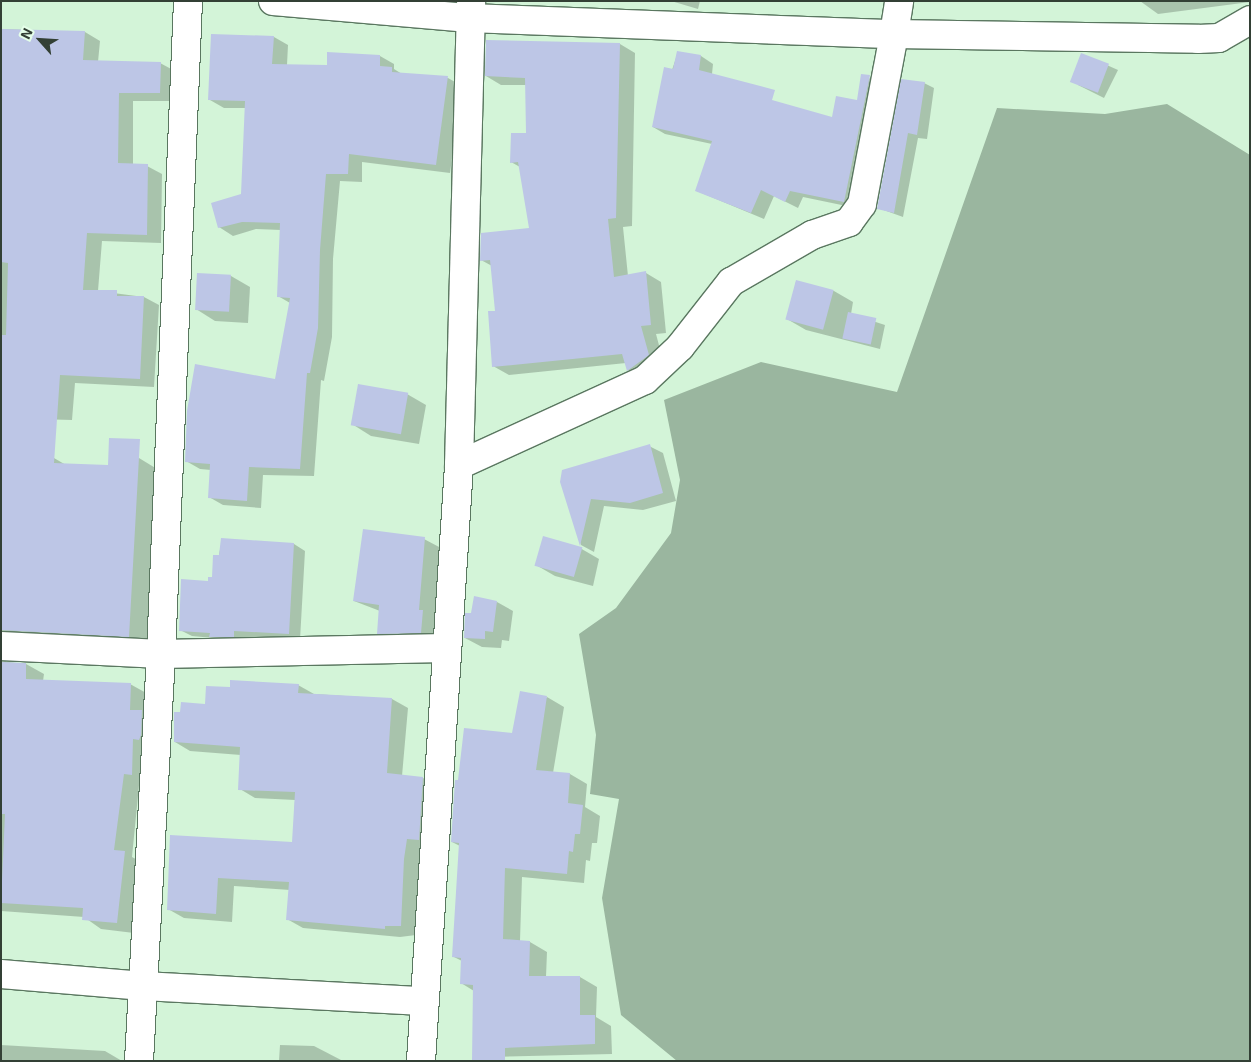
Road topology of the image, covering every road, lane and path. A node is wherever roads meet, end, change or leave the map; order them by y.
1 (188, 1) edge
2 (273, 1) edge
3 (899, 1) edge
4 (470, 10) edge
5 (1250, 20) edge
6 (894, 34) junction
7 (459, 465) junction
8 (1, 646) edge
9 (445, 648) junction
10 (161, 654) junction
11 (1, 974) edge
12 (143, 986) junction
13 (423, 1001) junction
14 (139, 1061) edge
15 (421, 1061) edge

1 - 10 street
2 - 4 street
3 - 6 street
4 - 6 street
4 - 7 street
5 - 6 street
6 - 7 street
7 - 9 street
8 - 10 street
9 - 10 street
9 - 13 street
10 - 12 street
11 - 12 street
12 - 13 street
12 - 14 street
13 - 15 street

